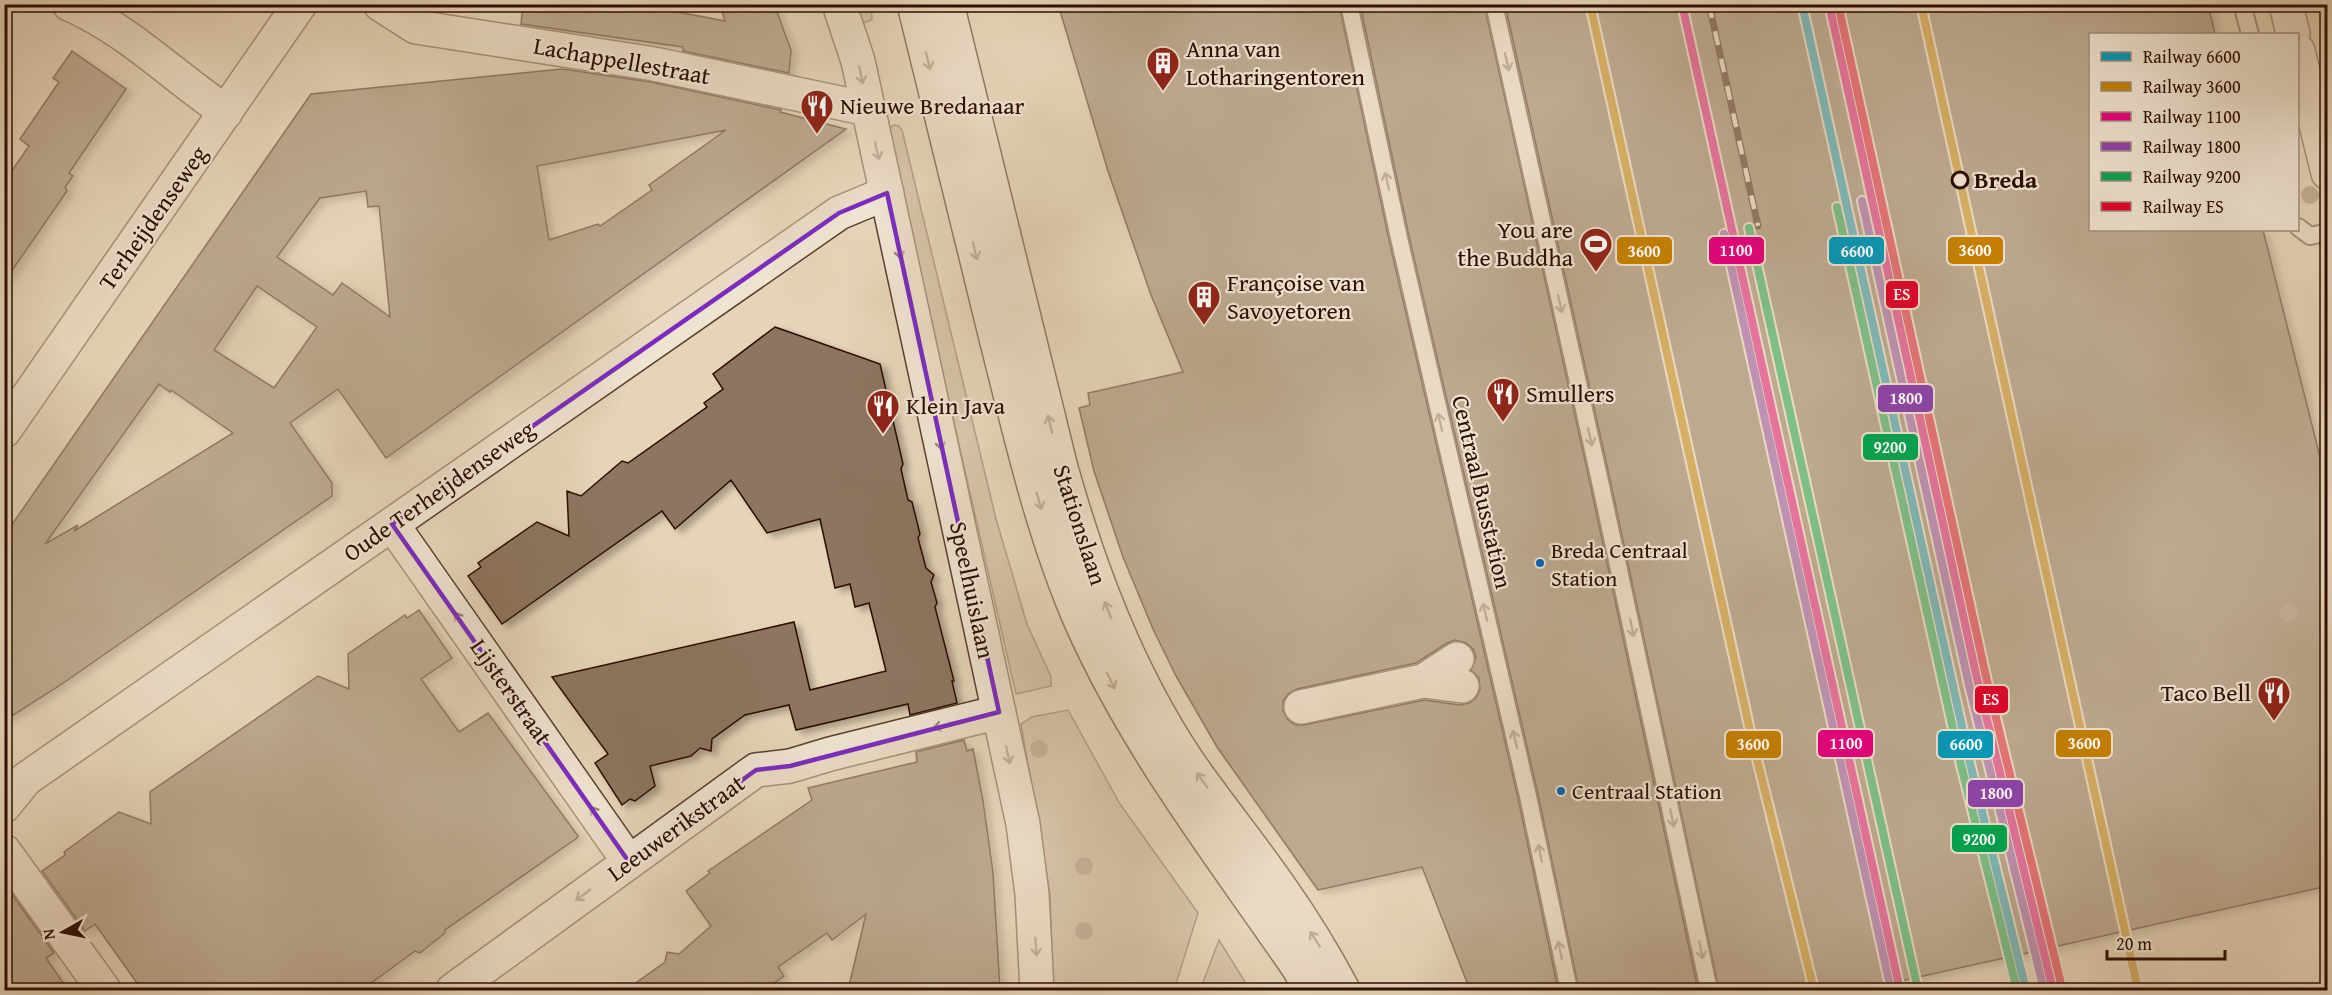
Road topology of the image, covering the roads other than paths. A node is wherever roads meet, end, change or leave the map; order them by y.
1 (69, 4) edge
2 (300, 4) edge
3 (380, 4) edge
4 (839, 4) edge
5 (914, 4) edge
6 (947, 4) edge
7 (1349, 4) edge
8 (1494, 4) edge
9 (2242, 4) edge
10 (2286, 4) edge
11 (2250, 33) edge
12 (2293, 33) edge
13 (2299, 55) edge
14 (868, 109) junction
15 (226, 112) junction
16 (2328, 173) edge
17 (886, 193) junction
18 (2299, 228) edge
19 (2328, 232) edge
20 (4, 431) edge
21 (392, 524) junction
22 (1460, 672) dead end
23 (1301, 707) dead end
24 (999, 712) junction
25 (4, 806) edge
26 (5, 852) edge
27 (629, 862) junction
28 (104, 990) edge
29 (453, 990) edge
30 (1036, 990) edge
31 (1311, 990) edge
32 (1343, 990) edge
33 (1569, 990) edge
34 (1709, 990) edge

1 - 15 street
2 - 15 street, Terheijdenseweg
3 - 14 street, Lachappellestraat
4 -> 14 street, Speelhuislaan
5 -> 31 street, Stationslaan
32 -> 6 street, Stationslaan
33 -> 7 lane, Centraal Busstation
8 -> 34 lane
9 - 11 lane
10 - 12 street
13 - 16 street
14 -> 17 street, Speelhuislaan
15 - 20 street, Terheijdenseweg
17 - 21 street, Oude Terheijdenseweg
17 -> 24 street, Speelhuislaan
18 - 19 lane
21 - 25 street, Oude Terheijdenseweg
27 -> 21 street, Lijsterstraat
22 - 23 street
24 -> 27 street, Leeuwerikstraat
24 -> 30 street, Speelhuislaan
26 - 28 street
27 -> 29 street, Leeuwerikstraat

